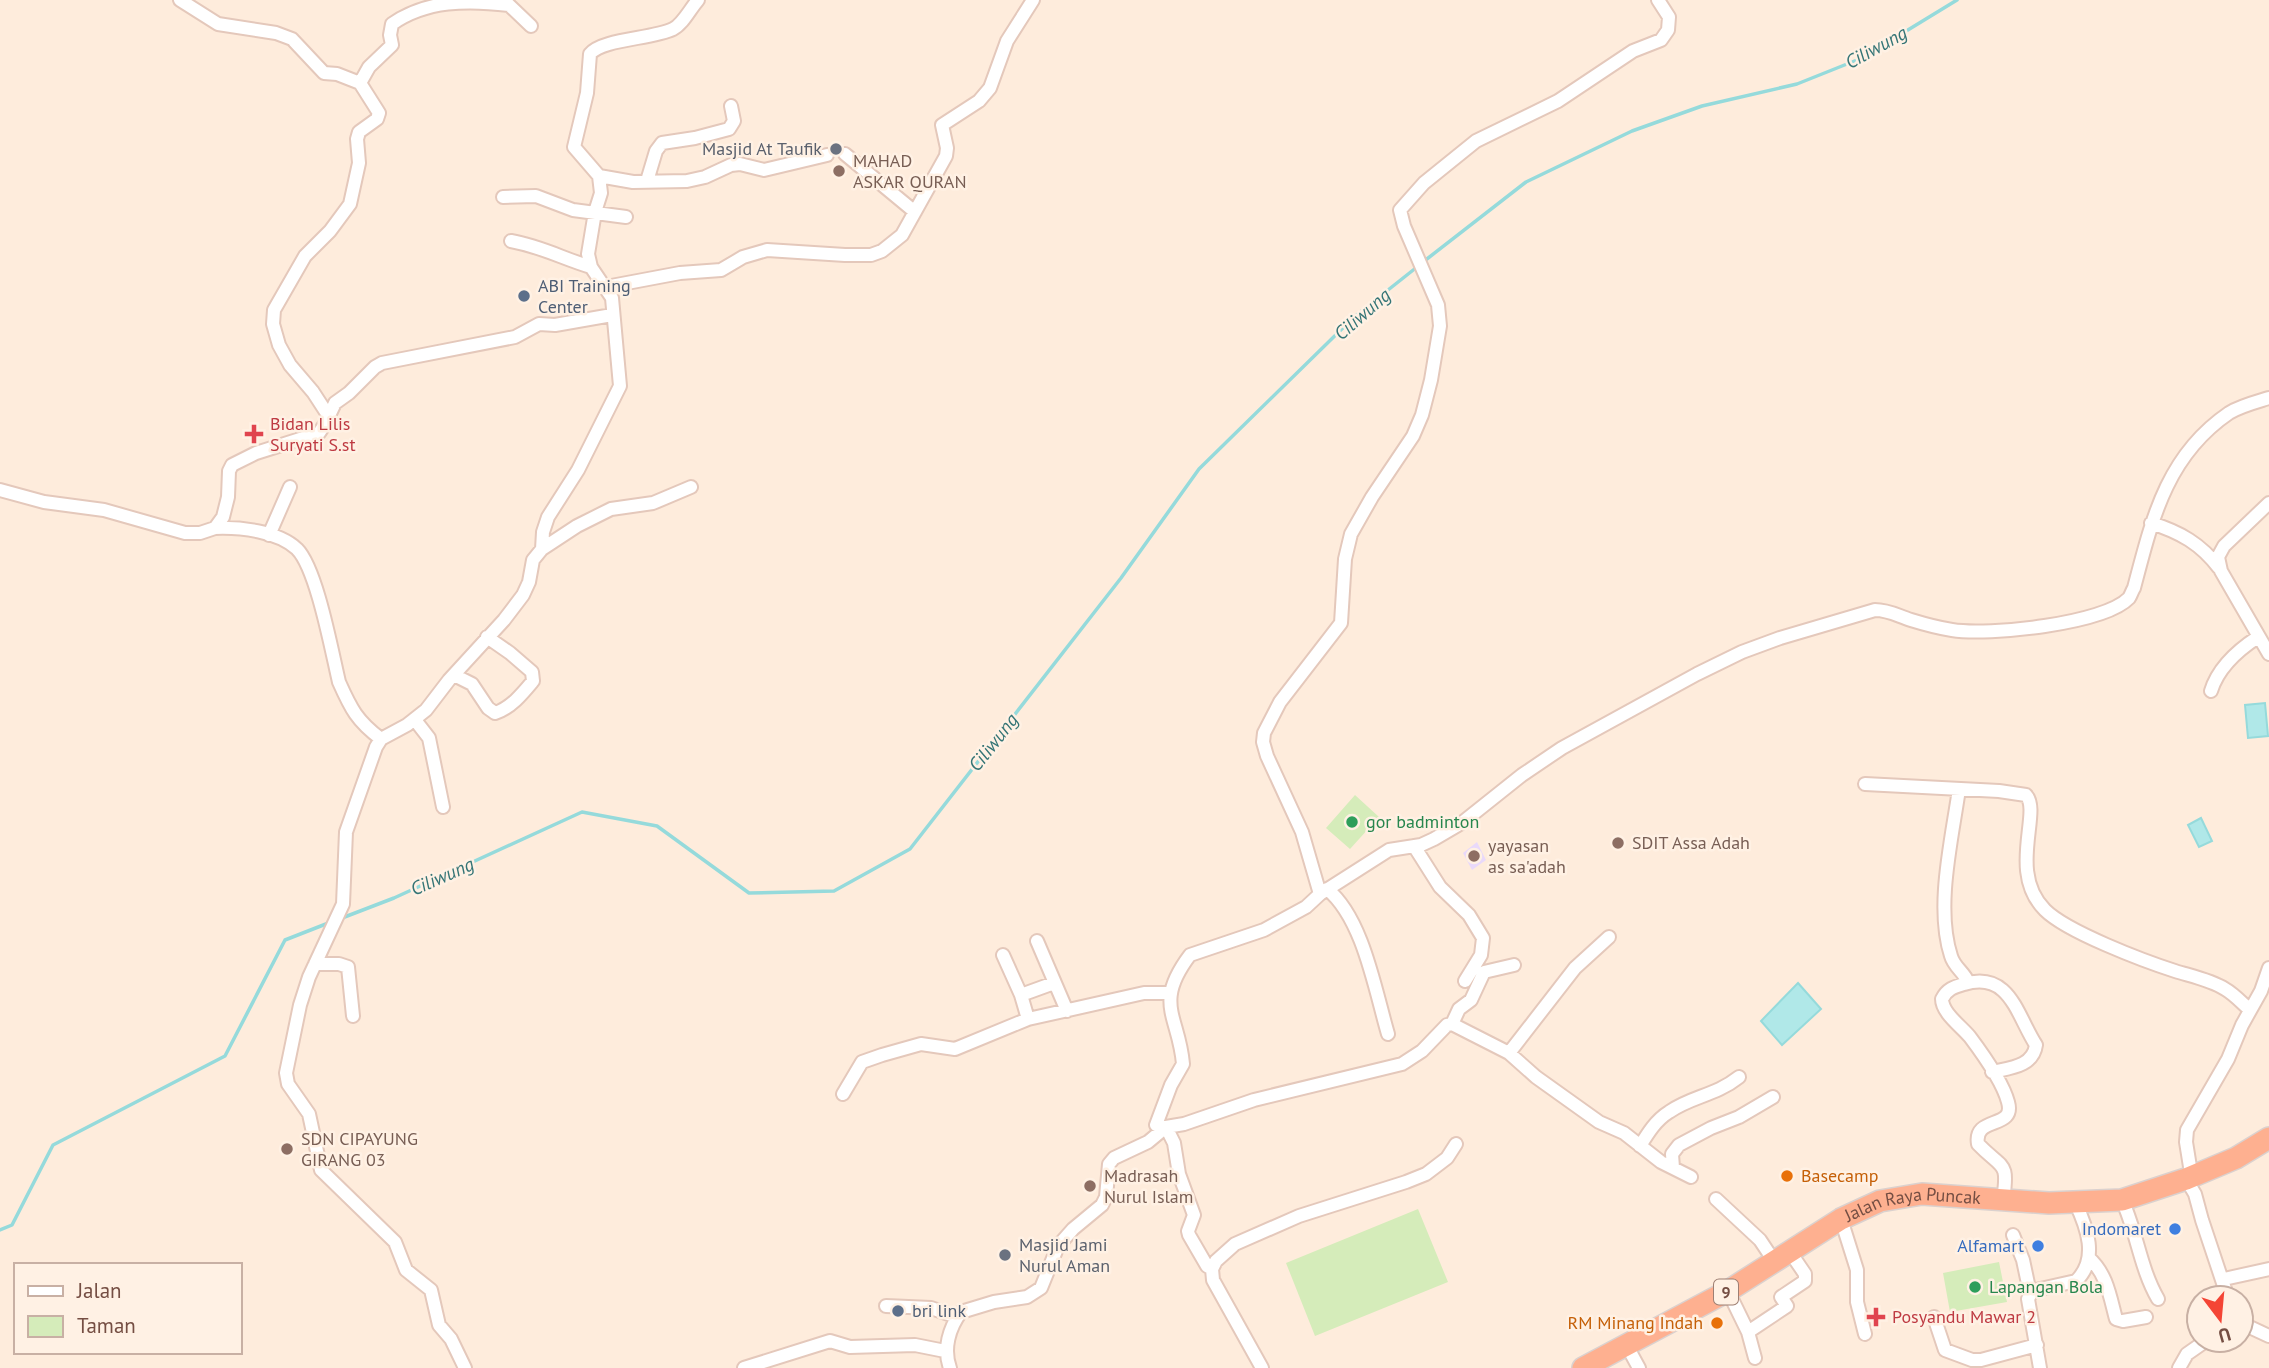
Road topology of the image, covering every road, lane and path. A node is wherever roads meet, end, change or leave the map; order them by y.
1 (180, 0) edge
2 (698, 0) edge
3 (1032, 0) edge
4 (1658, 0) edge
5 (531, 26) dead end
6 (360, 83) junction
7 (731, 106) dead end
8 (827, 155) dead end
9 (845, 155) dead end
10 (599, 176) junction
11 (647, 181) junction
12 (503, 197) dead end
13 (595, 212) junction
14 (915, 212) junction
15 (626, 217) dead end
16 (511, 241) dead end
17 (591, 267) junction
18 (608, 290) junction
19 (612, 315) junction
20 (2269, 398) edge
21 (328, 415) junction
22 (290, 486) dead end
23 (691, 487) dead end
24 (0, 490) edge
25 (2269, 503) edge
26 (2151, 523) junction
27 (215, 528) junction
28 (269, 535) junction
29 (542, 549) junction
30 (2221, 571) junction
31 (2258, 637) junction
32 (487, 638) junction
33 (2269, 654) edge
34 (454, 675) junction
35 (2211, 691) dead end
36 (415, 720) junction
37 (381, 739) junction
38 (1865, 784) dead end
39 (1959, 789) junction
40 (443, 807) dead end
41 (1414, 846) junction
42 (1323, 892) junction
43 (1609, 937) dead end
44 (1037, 941) dead end
45 (1003, 955) dead end
46 (315, 964) junction
47 (1514, 965) dead end
48 (2269, 968) edge
49 (1465, 981) dead end
50 (1968, 982) junction
51 (1054, 984) junction
52 (1170, 993) junction
53 (1021, 995) junction
54 (2250, 1010) junction
55 (1067, 1011) junction
56 (353, 1016) dead end
57 (1028, 1019) junction
58 (1452, 1024) junction
59 (1388, 1034) dead end
60 (1509, 1053) junction
61 (1992, 1072) junction
62 (1739, 1077) dead end
63 (843, 1094) dead end
64 (1773, 1097) dead end
65 (1166, 1127) junction
66 (2269, 1138) edge
67 (1456, 1144) dead end
68 (1640, 1146) junction
69 (1672, 1168) junction
70 (1691, 1177) dead end
71 (2186, 1179) junction
72 (1716, 1199) dead end
73 (2003, 1200) junction
74 (2122, 1200) junction
75 (2075, 1202) junction
76 (1841, 1219) junction
77 (2013, 1235) dead end
78 (1780, 1254) junction
79 (2089, 1258) junction
80 (1212, 1269) junction
81 (2269, 1269) edge
82 (2224, 1279) junction
83 (2225, 1284) edge
84 (1728, 1291) junction
85 (2030, 1293) junction
86 (2158, 1299) dead end
87 (886, 1306) dead end
88 (957, 1317) junction
89 (1934, 1317) dead end
90 (2146, 1317) dead end
91 (1748, 1332) junction
92 (1865, 1334) dead end
93 (2037, 1345) junction
94 (1627, 1346) junction
95 (945, 1351) junction
96 (1755, 1358) dead end
97 (465, 1368) edge
98 (744, 1368) edge
99 (950, 1368) edge
100 (1262, 1368) edge
101 (1583, 1368) edge
102 (1639, 1368) edge
103 (2040, 1368) edge

1 - 6 street
2 - 10 street
3 - 14 street
4 - 42 street
5 - 6 street
6 - 21 street
7 - 11 street
8 - 11 street
9 - 14 street
10 - 11 street
10 - 13 street
12 - 13 street
13 - 15 street
13 - 17 street
14 - 18 street
16 - 17 street
17 - 18 street
18 - 19 street
19 - 21 street
19 - 29 street
20 - 26 street
21 - 27 street
22 - 28 street
23 - 29 street
24 - 27 street
25 - 30 street
26 - 30 street
26 - 41 street
27 - 28 street
28 - 37 street
29 - 32 street
30 - 31 street
31 - 33 street
31 - 35 street
32 - 34 street
32 - 34 street
34 - 36 street
36 - 37 street
36 - 40 street
37 - 46 street
38 - 39 street
39 - 50 street
39 - 54 street
41 - 42 street
41 - 49 street
42 - 52 street
42 - 59 street
43 - 60 street
44 - 51 street
45 - 53 street
46 - 56 street
46 - 97 street
47 - 58 street
48 - 54 street
50 - 61 street
50 - 61 street
51 - 53 street
51 - 55 street
52 - 55 street
52 - 65 street
53 - 57 street
54 - 71 street
55 - 57 street
57 - 63 street
58 - 60 street
58 - 65 street
60 - 68 street
61 - 73 street
62 - 68 street
64 - 69 street
65 - 80 street
65 - 88 street
66 - 71 highway, Jalan Raya Puncak / 9
67 - 80 street
68 - 69 street
69 - 70 street
71 - 74 highway, Jalan Raya Puncak / 9
71 - 82 street
72 - 78 street
73 - 75 highway, Jalan Raya Puncak / 9
73 - 76 highway, Jalan Raya Puncak / 9
74 - 75 highway, Jalan Raya Puncak / 9
74 - 86 street
75 - 79 street
76 - 78 highway, Jalan Raya Puncak / 9
76 - 92 street
77 - 85 street
78 - 84 highway, Jalan Raya Puncak / 9
78 - 91 street
79 - 85 street
79 - 90 street
80 - 100 street
81 - 82 street
82 - 83 street
84 - 91 street
84 - 94 highway, Jalan Raya Puncak / 9
85 - 93 street
87 - 88 street
88 - 95 street
89 - 93 street
91 - 96 street
93 - 103 street
94 - 101 highway, Jalan Raya Puncak / 9
94 - 102 street
95 - 98 street
95 - 99 street

